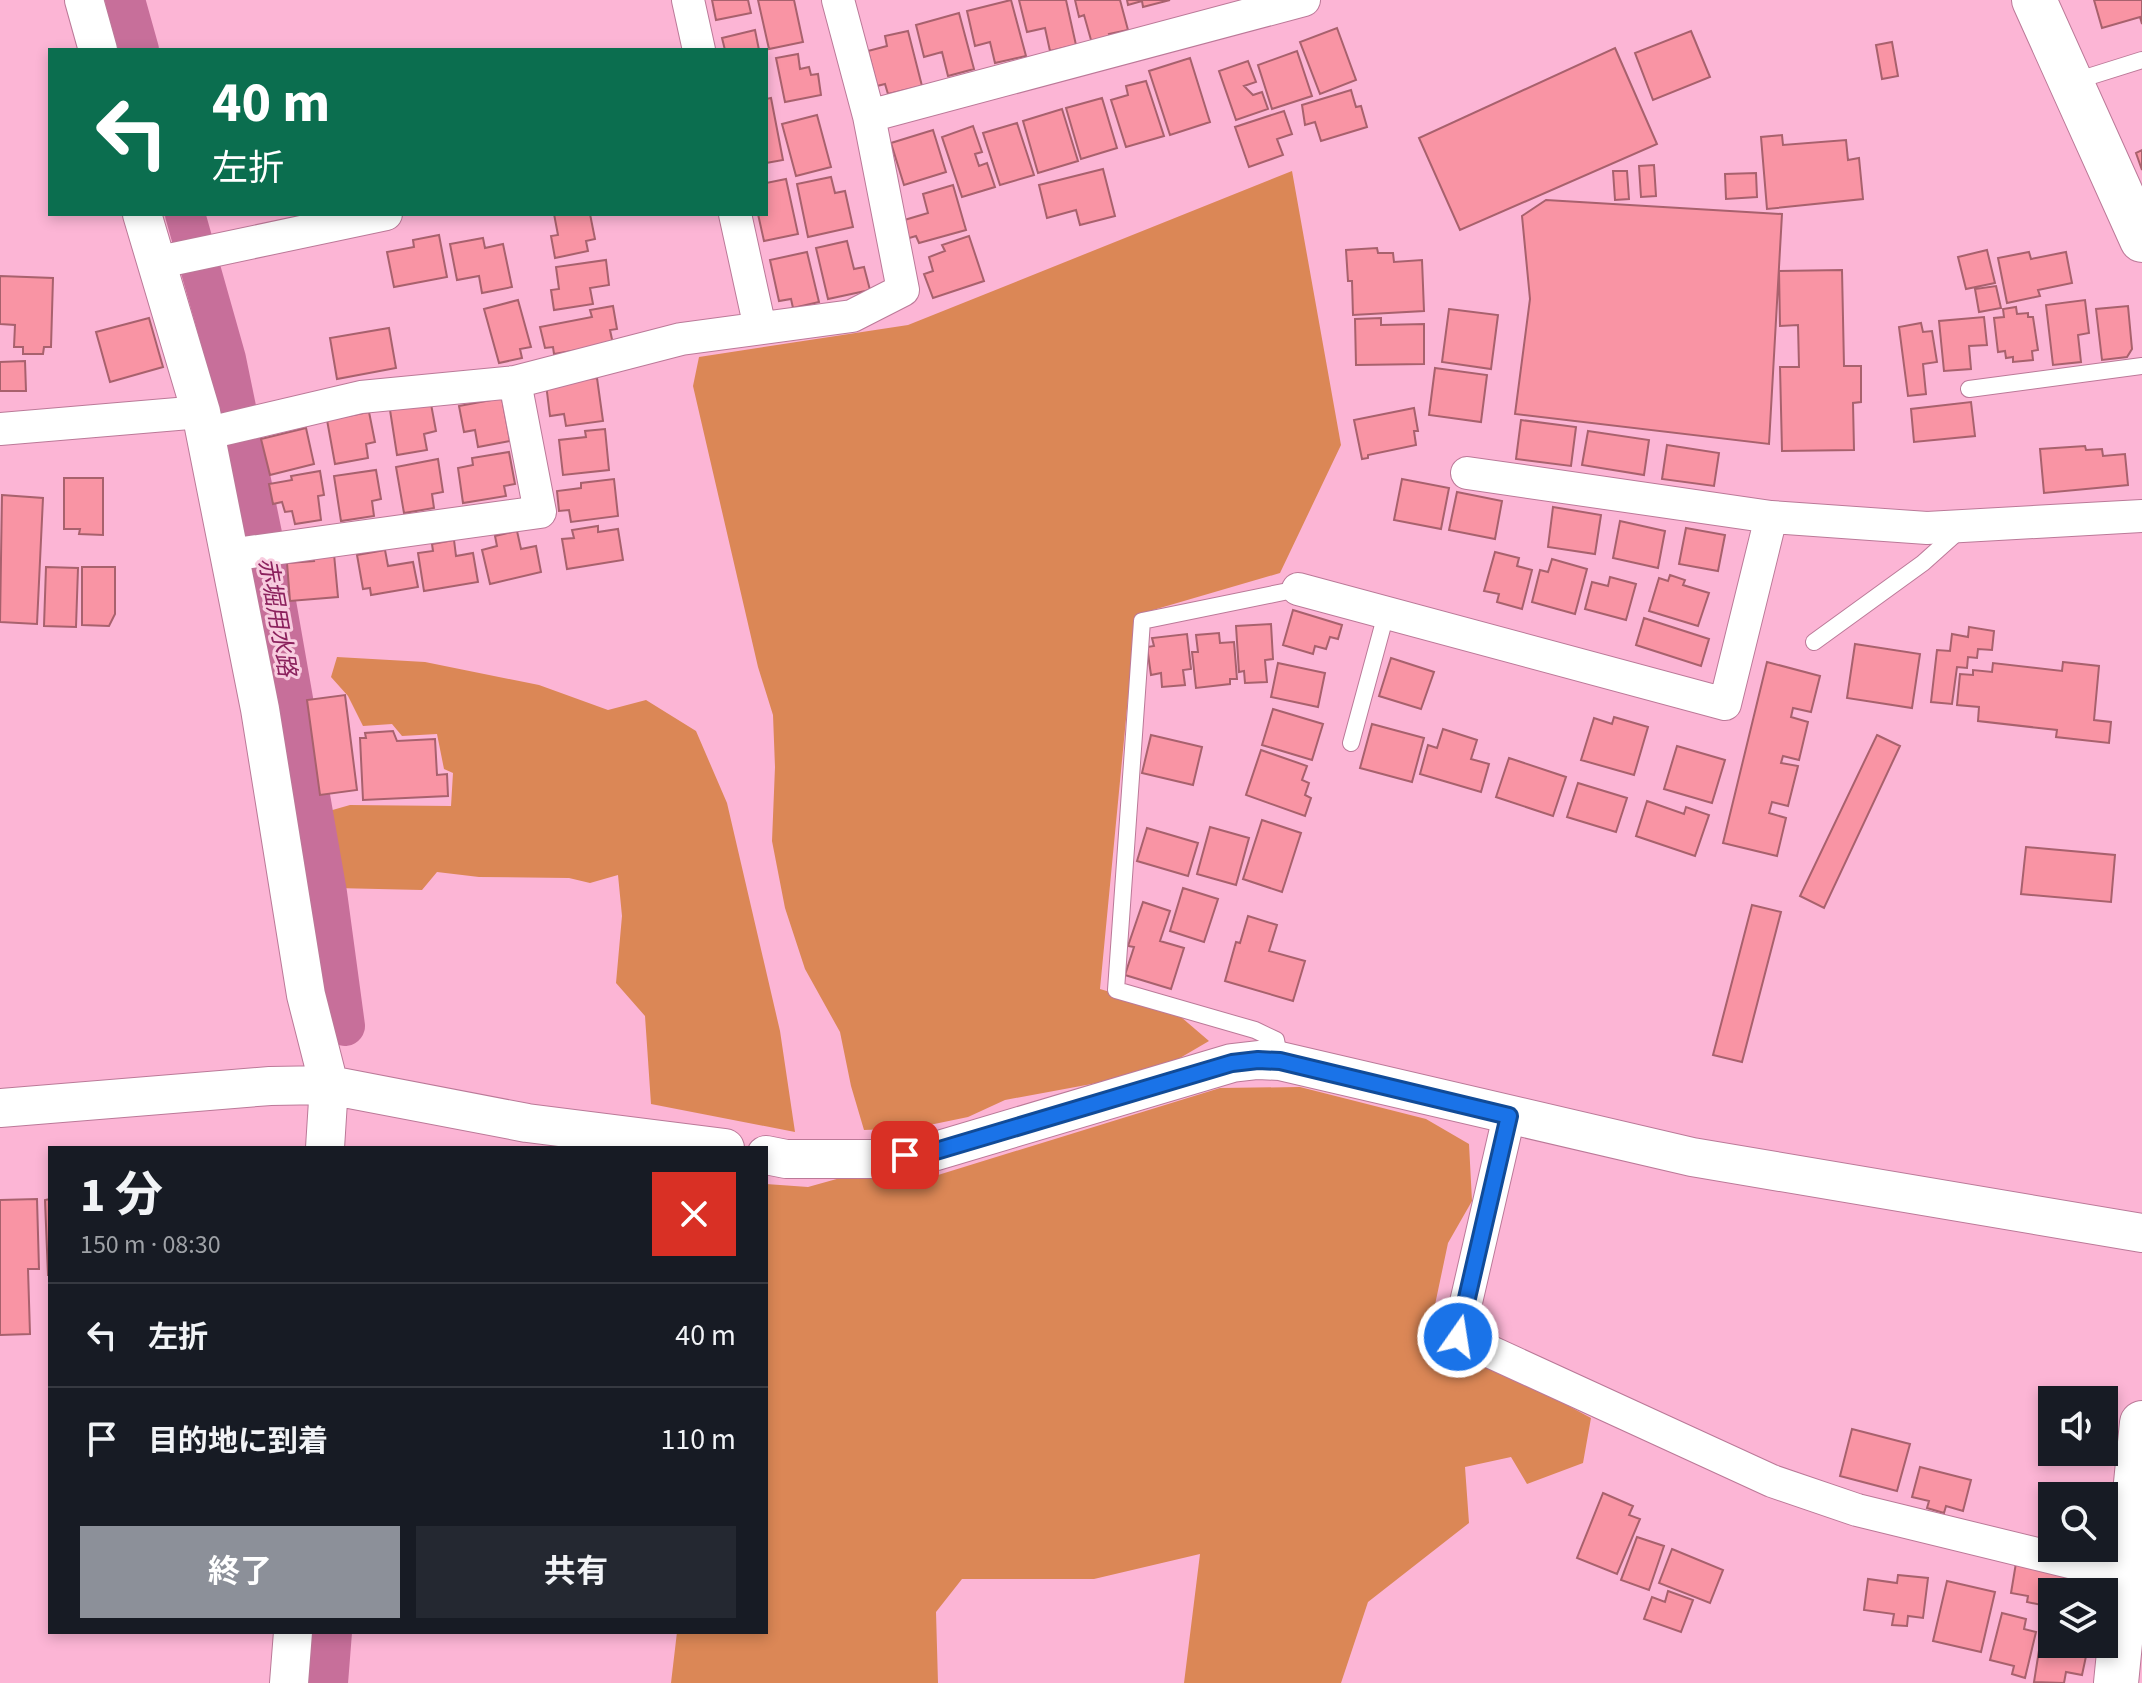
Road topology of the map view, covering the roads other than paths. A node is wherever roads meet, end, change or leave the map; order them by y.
1 (84, 0) edge
2 (688, 0) edge
3 (838, 0) edge
4 (1304, 0) edge
5 (2034, 0) edge
6 (97, 48) edge
7 (699, 48) edge
8 (2142, 60) edge
9 (2072, 82) junction
10 (869, 116) junction
11 (143, 216) edge
12 (377, 216) edge
13 (735, 216) edge
14 (2142, 240) edge
15 (155, 263) junction
16 (760, 328) junction
17 (2142, 366) edge
18 (515, 382) junction
19 (1969, 389) dead end
20 (202, 423) junction
21 (0, 429) edge
22 (1467, 473) dead end
23 (2142, 516) edge
24 (1771, 517) junction
25 (1965, 525) junction
26 (229, 555) junction
27 (1298, 589) joint
28 (1386, 614) junction
29 (1814, 642) dead end
30 (1351, 743) dead end
31 (1280, 1061) junction
32 (329, 1085) junction
33 (0, 1108) edge
34 (1509, 1116) junction
35 (325, 1146) edge
36 (709, 1146) edge
37 (768, 1155) edge
38 (2142, 1233) edge
39 (2142, 1423) edge
40 (2132, 1578) edge
41 (293, 1634) edge
42 (289, 1683) edge
43 (2116, 1683) edge

1 - 6 street
2 - 7 street
3 - 10 street
4 - 10 street
5 - 9 main road
8 - 9 lane
9 - 14 main road
10 - 16 street
11 - 15 street
12 - 15 street
13 - 16 street
15 - 20 street
16 - 18 street
17 - 19 lane
18 - 20 street
18 - 26 street
20 - 21 street
20 - 26 street
22 - 24 street
23 - 25 street
24 - 25 street
24 - 28 street
25 - 29 lane
26 - 32 street
27 - 28 street
27 - 31 lane
28 - 30 lane
31 - 34 street
31 - 37 street
32 - 33 street
32 - 35 street
32 - 36 street
34 - 38 street
34 - 40 street
39 - 40 main road
40 - 43 main road
41 - 42 street

